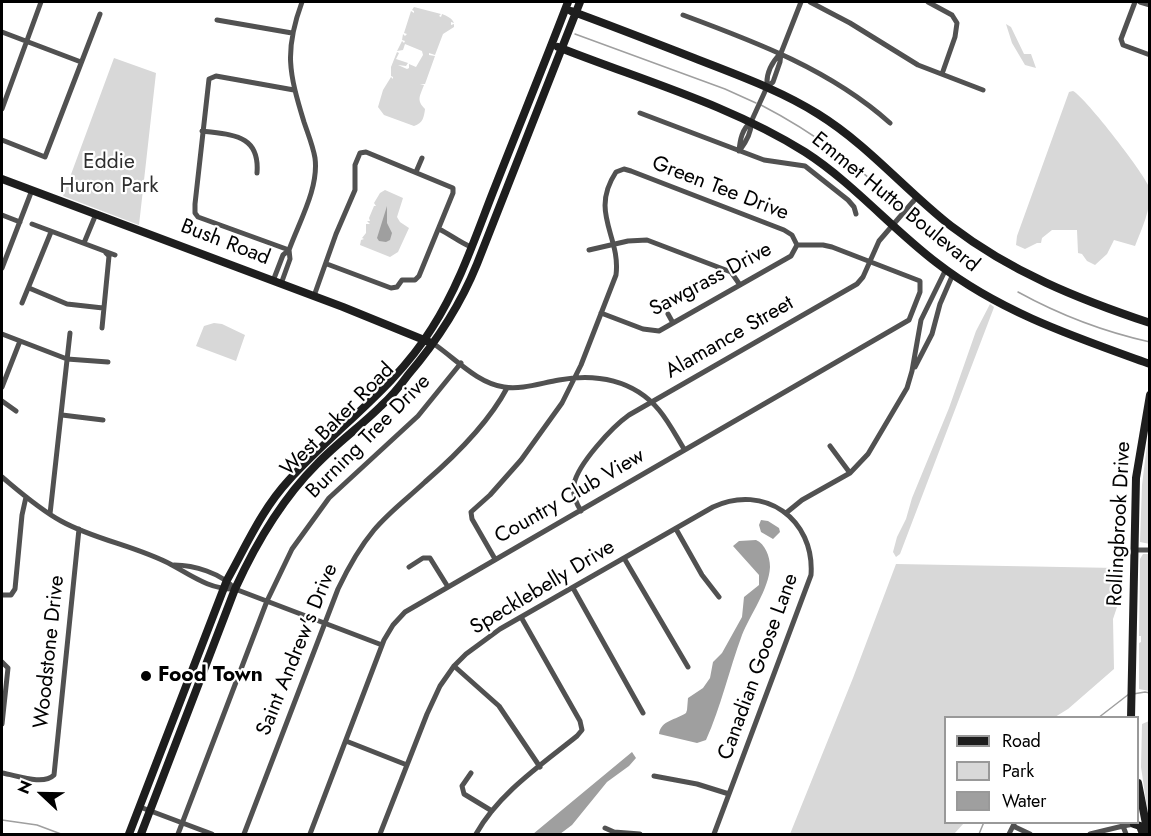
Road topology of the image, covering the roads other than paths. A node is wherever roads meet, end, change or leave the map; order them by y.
1 (41, 2) edge
2 (302, 2) edge
3 (580, 2) edge
4 (801, 2) edge
5 (810, 2) edge
6 (931, 2) edge
7 (1135, 2) edge
8 (1140, 2) edge
9 (567, 5) edge
10 (1149, 5) edge
11 (575, 12) junction
12 (100, 14) dead end
13 (683, 15) dead end
14 (217, 20) dead end
15 (2, 32) edge
16 (292, 33) junction
17 (27, 41) junction
18 (551, 44) junction
19 (561, 48) junction
20 (781, 53) junction
21 (1149, 55) edge
22 (81, 62) junction
23 (942, 75) junction
24 (767, 87) junction
25 (294, 90) junction
26 (982, 90) dead end
27 (2, 109) edge
28 (640, 113) dead end
29 (751, 122) junction
30 (890, 123) dead end
31 (202, 131) junction
32 (2, 140) edge
33 (510, 150) junction
34 (739, 151) junction
35 (520, 154) junction
36 (422, 158) dead end
37 (416, 172) junction
38 (257, 173) dead end
39 (2, 178) edge
40 (32, 190) junction
41 (917, 197) junction
42 (96, 214) junction
43 (856, 214) dead end
44 (2, 215) edge
45 (20, 222) junction
46 (32, 224) dead end
47 (892, 226) junction
48 (439, 229) junction
49 (51, 232) junction
50 (84, 243) junction
51 (612, 245) junction
52 (797, 245) junction
53 (471, 247) junction
54 (289, 250) junction
55 (589, 250) dead end
56 (105, 251) junction
57 (482, 251) junction
58 (115, 255) dead end
59 (870, 261) junction
60 (327, 264) junction
61 (2, 268) edge
62 (949, 272) junction
63 (901, 273) joint
64 (277, 282) junction
65 (740, 285) junction
66 (29, 288) junction
67 (315, 296) junction
68 (22, 303) dead end
69 (103, 308) junction
70 (601, 313) junction
71 (668, 314) dead end
72 (673, 323) junction
73 (1149, 323) edge
74 (102, 328) dead end
75 (70, 333) dead end
76 (2, 334) edge
77 (424, 339) junction
78 (20, 341) junction
79 (434, 344) junction
80 (68, 359) junction
81 (108, 363) dead end
82 (461, 363) junction
83 (1149, 364) edge
84 (912, 371) junction
85 (576, 377) junction
86 (2, 387) edge
87 (507, 388) junction
88 (1149, 395) edge
89 (2, 401) edge
90 (652, 402) junction
91 (16, 411) dead end
92 (62, 415) junction
93 (103, 420) dead end
94 (351, 420) junction
95 (358, 427) junction
96 (830, 446) dead end
97 (684, 449) junction
98 (850, 473) junction
99 (2, 477) edge
100 (280, 489) junction
101 (26, 497) junction
102 (288, 497) junction
103 (581, 511) junction
104 (786, 513) junction
105 (50, 514) junction
106 (79, 529) junction
107 (676, 529) junction
108 (1134, 550) junction
109 (1149, 550) edge
110 (624, 558) junction
111 (495, 559) junction
112 (172, 565) junction
113 (409, 567) dead end
114 (227, 580) junction
115 (448, 587) junction
116 (573, 588) junction
117 (224, 589) junction
118 (235, 589) junction
119 (2, 595) edge
120 (719, 597) dead end
121 (267, 601) junction
122 (521, 617) junction
123 (325, 623) junction
124 (382, 645) junction
125 (2, 662) edge
126 (454, 666) junction
127 (688, 667) dead end
128 (193, 669) junction
129 (202, 673) junction
130 (643, 713) dead end
131 (1131, 716) edge
132 (2, 724) edge
133 (346, 741) junction
134 (407, 765) junction
135 (540, 767) junction
136 (2, 773) edge
137 (471, 773) dead end
138 (654, 776) dead end
139 (1139, 792) edge
140 (729, 794) junction
141 (140, 807) junction
142 (150, 811) junction
143 (492, 811) junction
144 (182, 823) junction
145 (1014, 824) edge
146 (1130, 824) edge
147 (1123, 826) junction
148 (605, 828) dead end
149 (129, 834) edge
150 (141, 834) edge
151 (178, 834) edge
152 (212, 834) edge
153 (244, 834) edge
154 (310, 834) edge
155 (382, 834) edge
156 (476, 834) edge
157 (640, 834) edge
158 (714, 834) edge
159 (1009, 834) edge
160 (1030, 834) edge
161 (1090, 834) edge
162 (1126, 834) edge
163 (1148, 834) edge

1 - 17 street
2 - 16 street
3 - 11 main road, West Baker Road
4 - 20 street
5 - 23 street
6 - 23 street
7 - 21 street
8 - 10 street
9 - 11 main road, Emmet Hutto Boulevard
9 - 18 main road, West Baker Road
11 - 19 main road, West Baker Road
11 - 24 main road, Emmet Hutto Boulevard
12 - 22 street
13 - 20 street
14 - 16 street
15 - 17 street
16 - 25 street
17 - 22 street
17 - 27 street
18 - 19 main road, Emmet Hutto Boulevard
18 - 33 main road, West Baker Road
19 - 29 main road, Emmet Hutto Boulevard
19 - 35 main road, West Baker Road
20 - 24 street
20 - 30 street
22 - 32 street
23 - 26 street
24 - 29 street
24 - 41 main road, Emmet Hutto Boulevard
25 - 31 street
25 - 54 street
28 - 34 street
29 - 34 street
29 - 47 main road, Emmet Hutto Boulevard
31 - 38 street
31 - 54 street
33 - 35 main road
33 - 53 main road, West Baker Road
34 - 43 street
35 - 57 main road, West Baker Road
36 - 37 street
37 - 48 street
37 - 60 street
39 - 40 main road, Bush Road
40 - 42 main road, Bush Road
40 - 45 street
41 - 47 street, Alamance Street
41 - 73 main road, Emmet Hutto Boulevard
42 - 50 street
42 - 64 main road, Bush Road
44 - 45 street
45 - 61 street
46 - 49 street
47 - 59 street, Alamance Street
47 - 62 main road, Emmet Hutto Boulevard
48 - 53 street
48 - 60 street
49 - 50 street
49 - 66 street
50 - 56 street
51 - 52 street, Green Tee Drive
51 - 55 street
51 - 65 street
51 - 70 street
52 - 59 street, Green Tee Drive
52 - 65 street, Sawgrass Drive
53 - 57 main road
53 - 77 main road, West Baker Road
54 - 64 street
56 - 58 street
56 - 69 street
57 - 79 main road, West Baker Road
59 - 63 street, Green Tee Drive
59 - 90 street, Alamance Street
60 - 67 street
62 - 83 main road, Emmet Hutto Boulevard
62 - 84 street
62 - 84 street
63 - 97 street, Country Club View
64 - 67 main road, Bush Road
65 - 72 street, Sawgrass Drive
66 - 68 street
66 - 69 street
67 - 77 main road, Bush Road
69 - 74 street
70 - 72 street, Sawgrass Drive
70 - 85 street
71 - 72 street
75 - 80 street
76 - 78 street
77 - 79 main road, Bush Road
77 - 94 main road, West Baker Road
78 - 80 street
78 - 86 street
79 - 82 street
79 - 95 main road, West Baker Road
80 - 81 street
80 - 92 street
82 - 87 street
82 - 121 street, Burning Tree Drive
84 - 98 street
85 - 87 street
85 - 90 street
85 - 111 street
87 - 123 street, Saint Andrew's Drive
88 - 108 main road, Rollingbrook Drive
89 - 91 street
90 - 97 street
90 - 103 street, Alamance Street
92 - 93 street
92 - 105 street
94 - 95 main road
94 - 100 main road, West Baker Road
95 - 102 main road, West Baker Road
96 - 98 street
97 - 103 street, Country Club View
98 - 104 street
99 - 101 street
100 - 102 main road
100 - 114 main road, West Baker Road
101 - 105 street
101 - 119 street
102 - 118 main road, West Baker Road
103 - 111 street, Country Club View
104 - 107 street, Specklebelly Drive
104 - 140 street, Canadian Goose Lane
105 - 106 street
106 - 112 street
106 - 136 street, Woodstone Drive
107 - 110 street, Specklebelly Drive
107 - 120 street
108 - 109 street
108 - 131 main road, Rollingbrook Drive
110 - 116 street, Specklebelly Drive
110 - 127 street
111 - 115 street, Country Club View
112 - 114 street
112 - 117 street
113 - 115 street
114 - 117 main road, West Baker Road
114 - 118 street
115 - 124 street, Country Club View
116 - 122 street, Specklebelly Drive
116 - 130 street
117 - 118 street
117 - 128 main road, West Baker Road
118 - 121 street
118 - 129 main road, West Baker Road
121 - 123 street
121 - 144 street, Burning Tree Drive
122 - 126 street, Specklebelly Drive
122 - 135 street
123 - 124 street
123 - 153 street, Saint Andrew's Drive
124 - 133 street, Country Club View
125 - 132 street
126 - 134 street, Specklebelly Drive
126 - 135 street
128 - 129 main road
128 - 141 main road, West Baker Road
129 - 142 main road, West Baker Road
133 - 134 street
133 - 154 street, Country Club View
134 - 155 street, Specklebelly Drive
135 - 143 street
137 - 143 street
138 - 140 street
139 - 163 main road
140 - 158 street, Canadian Goose Lane
141 - 142 street
141 - 149 main road, West Baker Road
142 - 144 street
142 - 150 main road, West Baker Road
143 - 156 street
144 - 151 street, Burning Tree Drive
144 - 152 street
145 - 159 street
145 - 160 street
146 - 147 street
147 - 161 street
147 - 162 street
148 - 157 street

